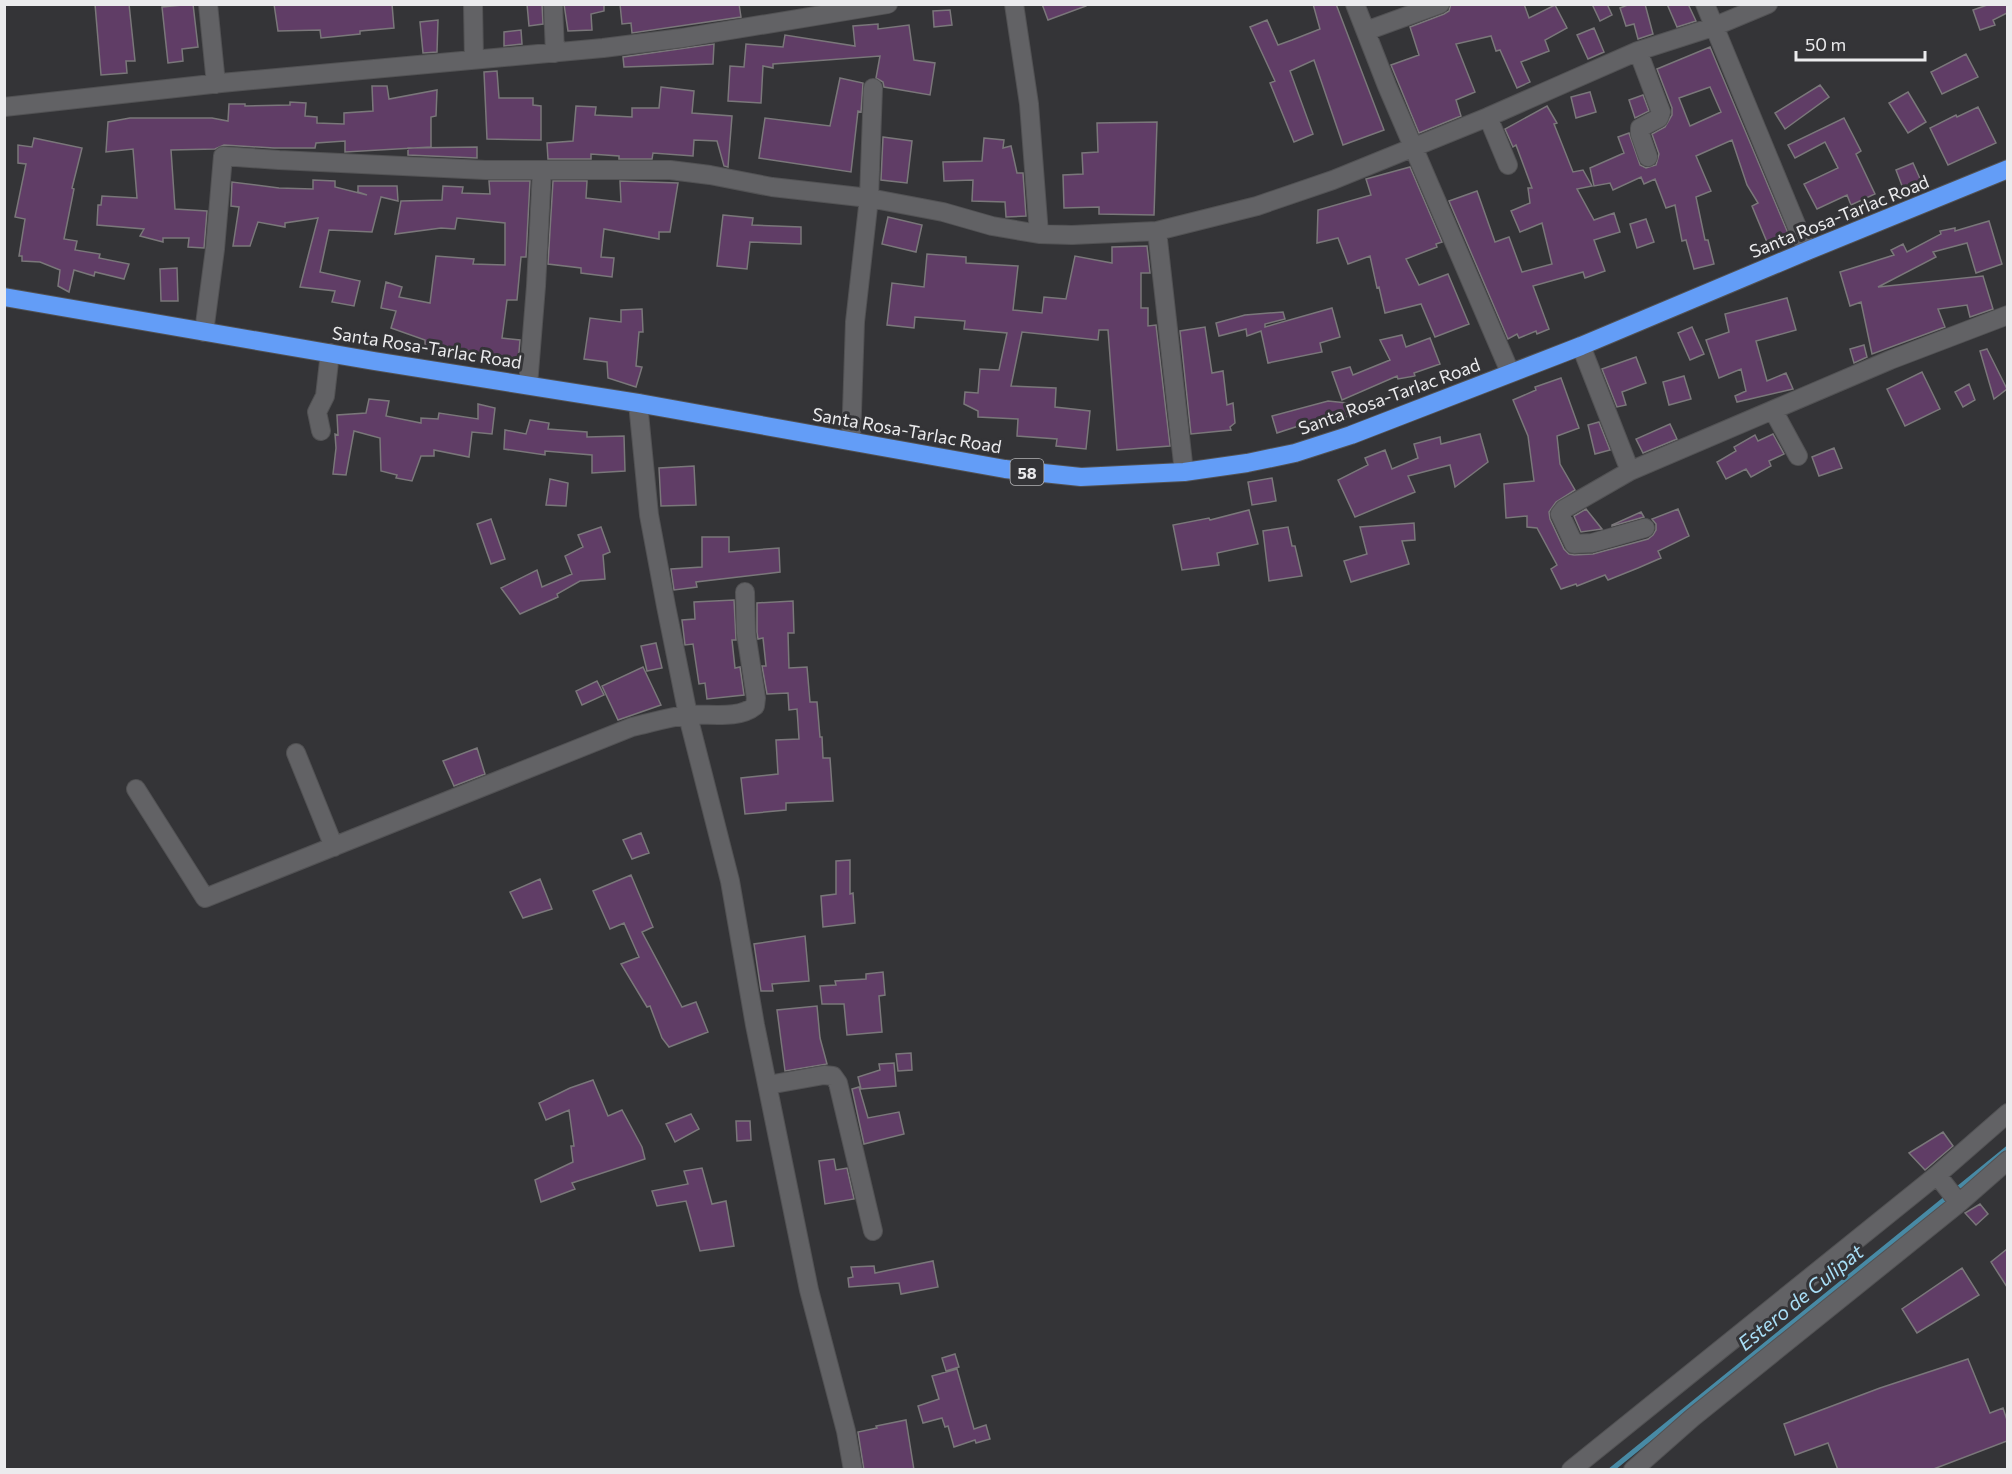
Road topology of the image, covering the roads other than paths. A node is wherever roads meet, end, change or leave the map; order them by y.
1 (208, 4) edge
2 (473, 4) edge
3 (553, 4) edge
4 (888, 4) edge
5 (1014, 4) edge
6 (1355, 4) edge
7 (1440, 4) edge
8 (1705, 4) edge
9 (1768, 4) edge
10 (800, 12) edge
11 (1713, 27) junction
12 (1366, 31) junction
13 (1638, 51) junction
14 (555, 54) junction
15 (474, 60) junction
16 (216, 84) junction
17 (873, 88) dead end
18 (4, 107) edge
19 (1488, 117) junction
20 (1414, 147) junction
21 (1648, 158) dead end
22 (1508, 165) dead end
23 (2007, 169) edge
24 (542, 170) junction
25 (869, 198) junction
26 (1157, 231) junction
27 (1039, 234) junction
28 (1807, 251) junction
29 (4, 297) edge
30 (2007, 315) edge
31 (204, 332) junction
32 (1581, 346) junction
33 (330, 353) junction
34 (1510, 372) junction
35 (528, 385) junction
36 (638, 403) junction
37 (1773, 410) junction
38 (321, 431) dead end
39 (851, 441) junction
40 (1798, 456) dead end
41 (1630, 471) junction
42 (1184, 472) junction
43 (1645, 528) dead end
44 (745, 592) dead end
45 (688, 715) junction
46 (296, 753) dead end
47 (136, 789) dead end
48 (334, 847) junction
49 (768, 1084) junction
50 (2007, 1113) edge
51 (2007, 1161) edge
52 (1939, 1177) junction
53 (1955, 1200) junction
54 (873, 1231) dead end
55 (853, 1470) edge
56 (1571, 1470) edge
57 (1633, 1470) edge

1 - 16 street
2 - 15 street
3 - 14 street
4 - 10 street
5 - 27 street
6 - 12 street
7 - 12 street
8 - 11 street
9 - 11 street
10 - 14 street
11 - 13 street
11 - 28 street
12 - 20 street
13 - 19 street
13 - 21 street
14 - 15 street
15 - 16 street
16 - 18 street
17 - 25 street
19 - 20 street
19 - 22 street
20 - 26 street
20 - 34 street
23 - 28 highway, Santa Rosa-Tarlac Road / 58
24 - 25 street
24 - 31 street
24 - 35 street
25 - 27 street
25 - 39 street
26 - 27 street
26 - 42 street
28 - 32 highway, Santa Rosa-Tarlac Road / 58
29 - 31 highway, Santa Rosa-Tarlac Road / 58
30 - 37 street
31 - 33 highway, Santa Rosa-Tarlac Road / 58
32 - 34 highway, Santa Rosa-Tarlac Road / 58
32 - 41 street
33 - 35 highway, Santa Rosa-Tarlac Road / 58
33 - 38 street
34 - 42 highway, Santa Rosa-Tarlac Road / 58
35 - 36 highway, Santa Rosa-Tarlac Road / 58
36 - 39 highway, Santa Rosa-Tarlac Road / 58
36 - 45 street
37 - 40 street
37 - 41 street
39 - 42 highway, Santa Rosa-Tarlac Road / 58
41 - 43 street
44 - 45 street
45 - 48 street
45 - 49 street
46 - 48 street
47 - 48 street
49 - 54 street
49 - 55 street
50 - 52 street
51 - 53 street
52 - 53 street
52 - 56 street
53 - 57 street

